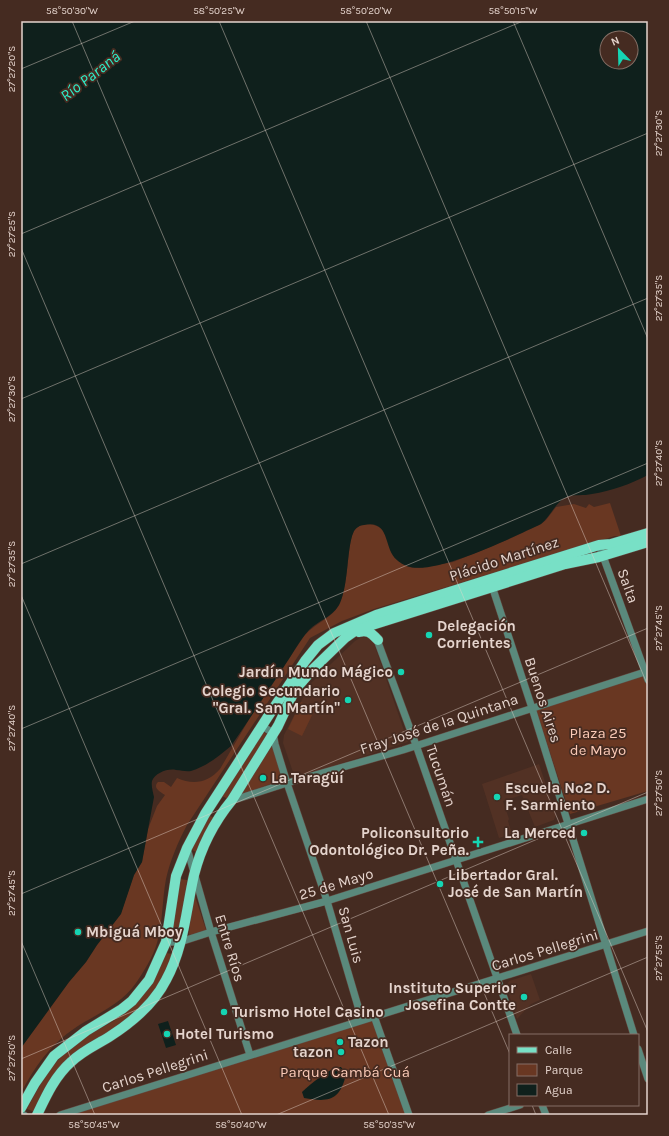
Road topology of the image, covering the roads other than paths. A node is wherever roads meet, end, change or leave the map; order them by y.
1 (648, 532) edge
2 (648, 542) edge
3 (599, 545) junction
4 (603, 556) junction
5 (563, 560) junction
6 (491, 583) junction
7 (371, 621) junction
8 (344, 638) junction
9 (378, 640) junction
10 (315, 649) junction
11 (328, 654) junction
12 (646, 671) edge
13 (648, 680) edge
14 (296, 682) junction
15 (532, 708) junction
16 (262, 726) junction
17 (273, 733) junction
18 (416, 745) junction
19 (287, 782) junction
20 (237, 799) dead end
21 (648, 799) edge
22 (212, 804) junction
23 (223, 811) junction
24 (568, 824) junction
25 (187, 848) junction
26 (456, 860) junction
27 (194, 875) junction
28 (327, 901) junction
29 (648, 931) edge
30 (211, 932) junction
31 (166, 942) junction
32 (180, 942) junction
33 (605, 945) junction
34 (497, 978) junction
35 (374, 1016) junction
36 (362, 1020) junction
37 (517, 1034) edge
38 (634, 1034) edge
39 (639, 1052) edge
40 (250, 1055) junction
41 (643, 1065) edge
42 (648, 1078) edge
43 (517, 1106) edge
44 (21, 1108) edge
45 (75, 1111) junction
46 (37, 1115) edge
47 (60, 1115) edge
48 (67, 1115) edge
49 (409, 1115) edge
50 (488, 1115) edge

1 - 3 main road, Plácido Martínez
2 - 4 main road, Plácido Martínez
3 - 4 street, Salta
3 - 5 main road, Plácido Martínez
4 - 5 main road, Plácido Martínez
4 - 12 street, Salta
5 - 6 main road, Plácido Martínez
6 - 7 main road, Plácido Martínez
6 - 15 street, Buenos Aires
7 - 8 main road
7 - 9 street, Tucumán
7 - 10 main road
8 - 9 main road
8 - 11 main road
9 - 18 street, Tucumán
10 - 11 main road
10 - 14 main road
11 - 14 main road
12 - 13 street, Salta
12 - 15 street, Fray José de la Quintana
14 - 16 main road
14 - 17 main road
15 - 18 street, Fray José de la Quintana
15 - 24 street, Buenos Aires
16 - 17 street
16 - 22 main road
17 - 19 street, San Luis
17 - 23 main road
18 - 19 street, Fray José de la Quintana
18 - 26 street, Tucumán
19 - 20 street, Fray José de la Quintana
19 - 28 street, San Luis
21 - 24 street, 25 de Mayo
22 - 23 main road
22 - 25 main road
23 - 27 main road
24 - 26 street, 25 de Mayo
24 - 33 street, Buenos Aires
25 - 27 street, Entre Ríos
25 - 31 main road
26 - 28 street, 25 de Mayo
26 - 34 street, Tucumán
27 - 30 street, Entre Ríos
27 - 32 main road
28 - 30 street, 25 de Mayo
28 - 36 street, San Luis
29 - 33 street, Carlos Pellegrini
30 - 32 street, 25 de Mayo
30 - 40 street, Entre Ríos
31 - 32 street, 25 de Mayo
31 - 44 main road
32 - 46 main road
33 - 34 street, Carlos Pellegrini
33 - 38 street, Buenos Aires
34 - 35 street, Carlos Pellegrini
34 - 37 street, Tucumán
35 - 36 street, Carlos Pellegrini
35 - 49 street
36 - 40 street, Carlos Pellegrini
39 - 41 street
40 - 45 street, Carlos Pellegrini
41 - 42 street
43 - 50 street
45 - 47 street, Carlos Pellegrini
45 - 48 street

